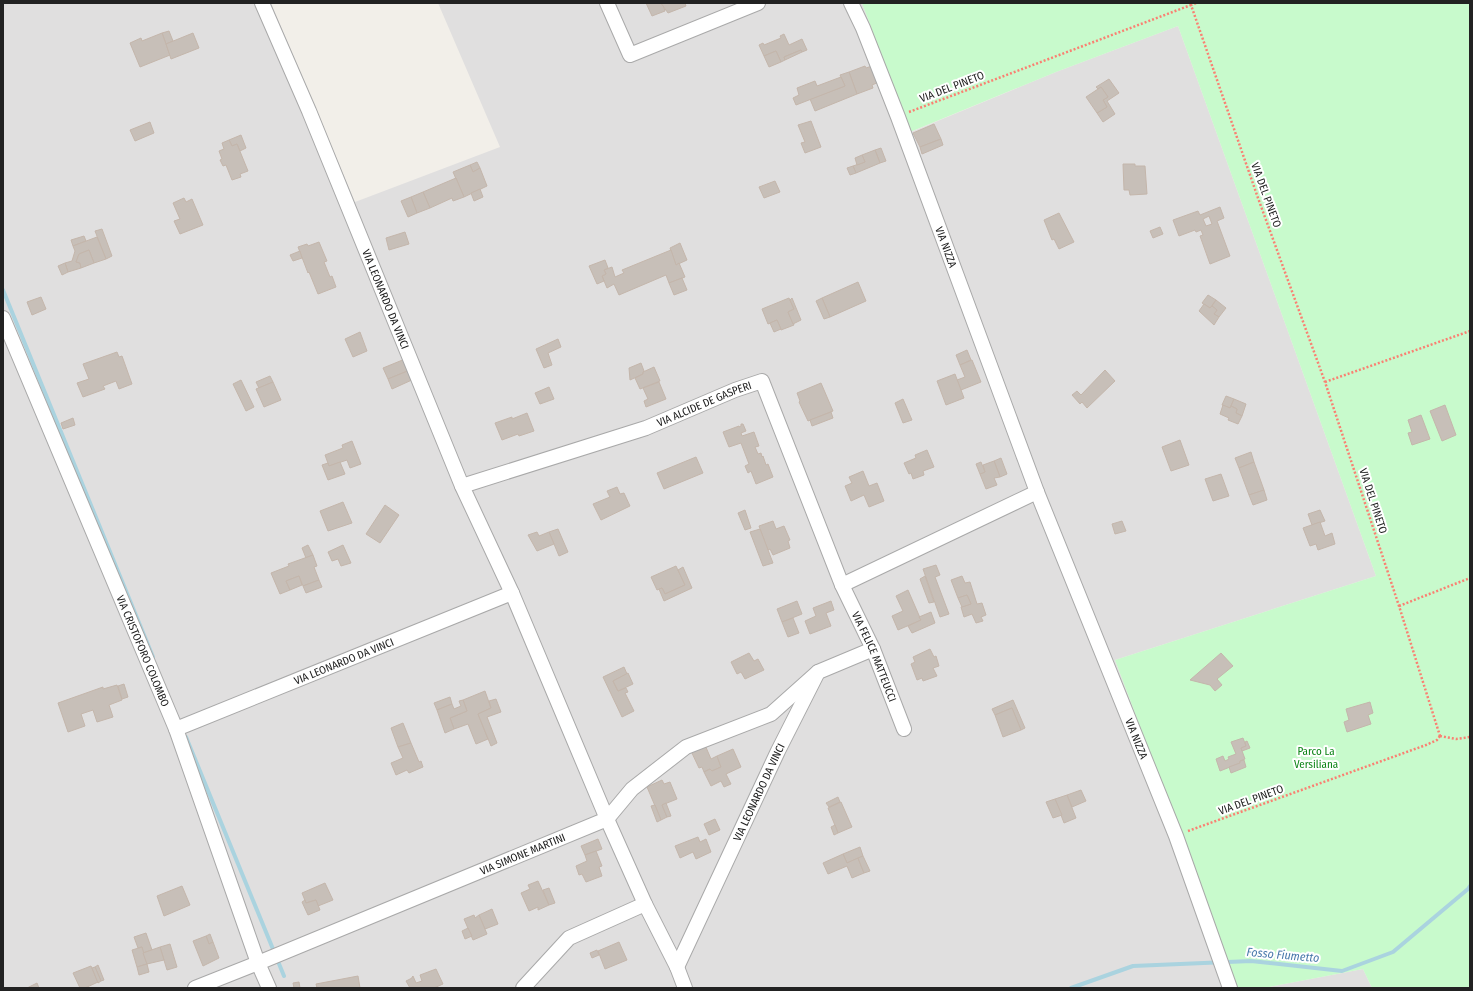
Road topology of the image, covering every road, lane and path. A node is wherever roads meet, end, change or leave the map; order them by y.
1 (262, 3) edge
2 (607, 3) edge
3 (758, 3) edge
4 (851, 3) edge
5 (1196, 3) edge
6 (1191, 5) junction
7 (898, 117) junction
8 (3, 318) edge
9 (1470, 331) edge
10 (9, 346) edge
11 (1325, 382) junction
12 (462, 486) junction
13 (1038, 492) junction
14 (1470, 578) edge
15 (842, 585) junction
16 (512, 593) junction
17 (1399, 606) junction
18 (873, 649) junction
19 (818, 672) junction
20 (180, 728) junction
21 (904, 729) dead end
22 (1440, 736) junction
23 (1470, 737) edge
24 (607, 818) junction
25 (1176, 836) junction
26 (645, 904) junction
27 (268, 959) junction
28 (677, 967) junction
29 (1228, 983) edge
30 (195, 988) edge
31 (269, 988) edge
32 (523, 988) edge
33 (685, 988) edge

1 - 12 street, VIA LEONARDO DA VINCI
2 - 3 street
4 - 7 street, VIA NIZZA
5 - 6 path, VIA DEL PINETO
6 - 7 path, VIA DEL PINETO
6 - 11 path, VIA DEL PINETO
7 - 13 street, VIA NIZZA
8 - 10 street, VIA CRISTOFORO COLOMBO
9 - 11 path
10 - 20 street, VIA CRISTOFORO COLOMBO
11 - 17 path, VIA DEL PINETO
12 - 15 street, VIA ALCIDE DE GASPERI
12 - 16 street, VIA LEONARDO DA VINCI
13 - 15 street
13 - 25 street, VIA NIZZA
14 - 17 path
15 - 18 street, VIA FELICE MATTEUCCI
16 - 20 street, VIA LEONARDO DA VINCI
16 - 24 street, VIA LEONARDO DA VINCI
17 - 22 path, VIA DEL PINETO
18 - 19 street
18 - 21 street, VIA FELICE MATTEUCCI
19 - 24 street, VIA SIMONE MARTINI
19 - 28 street, VIA LEONARDO DA VINCI
20 - 27 street, VIA CRISTOFORO COLOMBO
22 - 23 path
22 - 25 path, VIA DEL PINETO
24 - 26 street, VIA LEONARDO DA VINCI
24 - 27 street, VIA SIMONE MARTINI
25 - 29 street, VIA NIZZA
26 - 28 street, VIA LEONARDO DA VINCI
26 - 32 street
27 - 30 street, VIA SIMONE MARTINI
27 - 31 street, VIA CRISTOFORO COLOMBO
28 - 33 street, VIA LEONARDO DA VINCI

